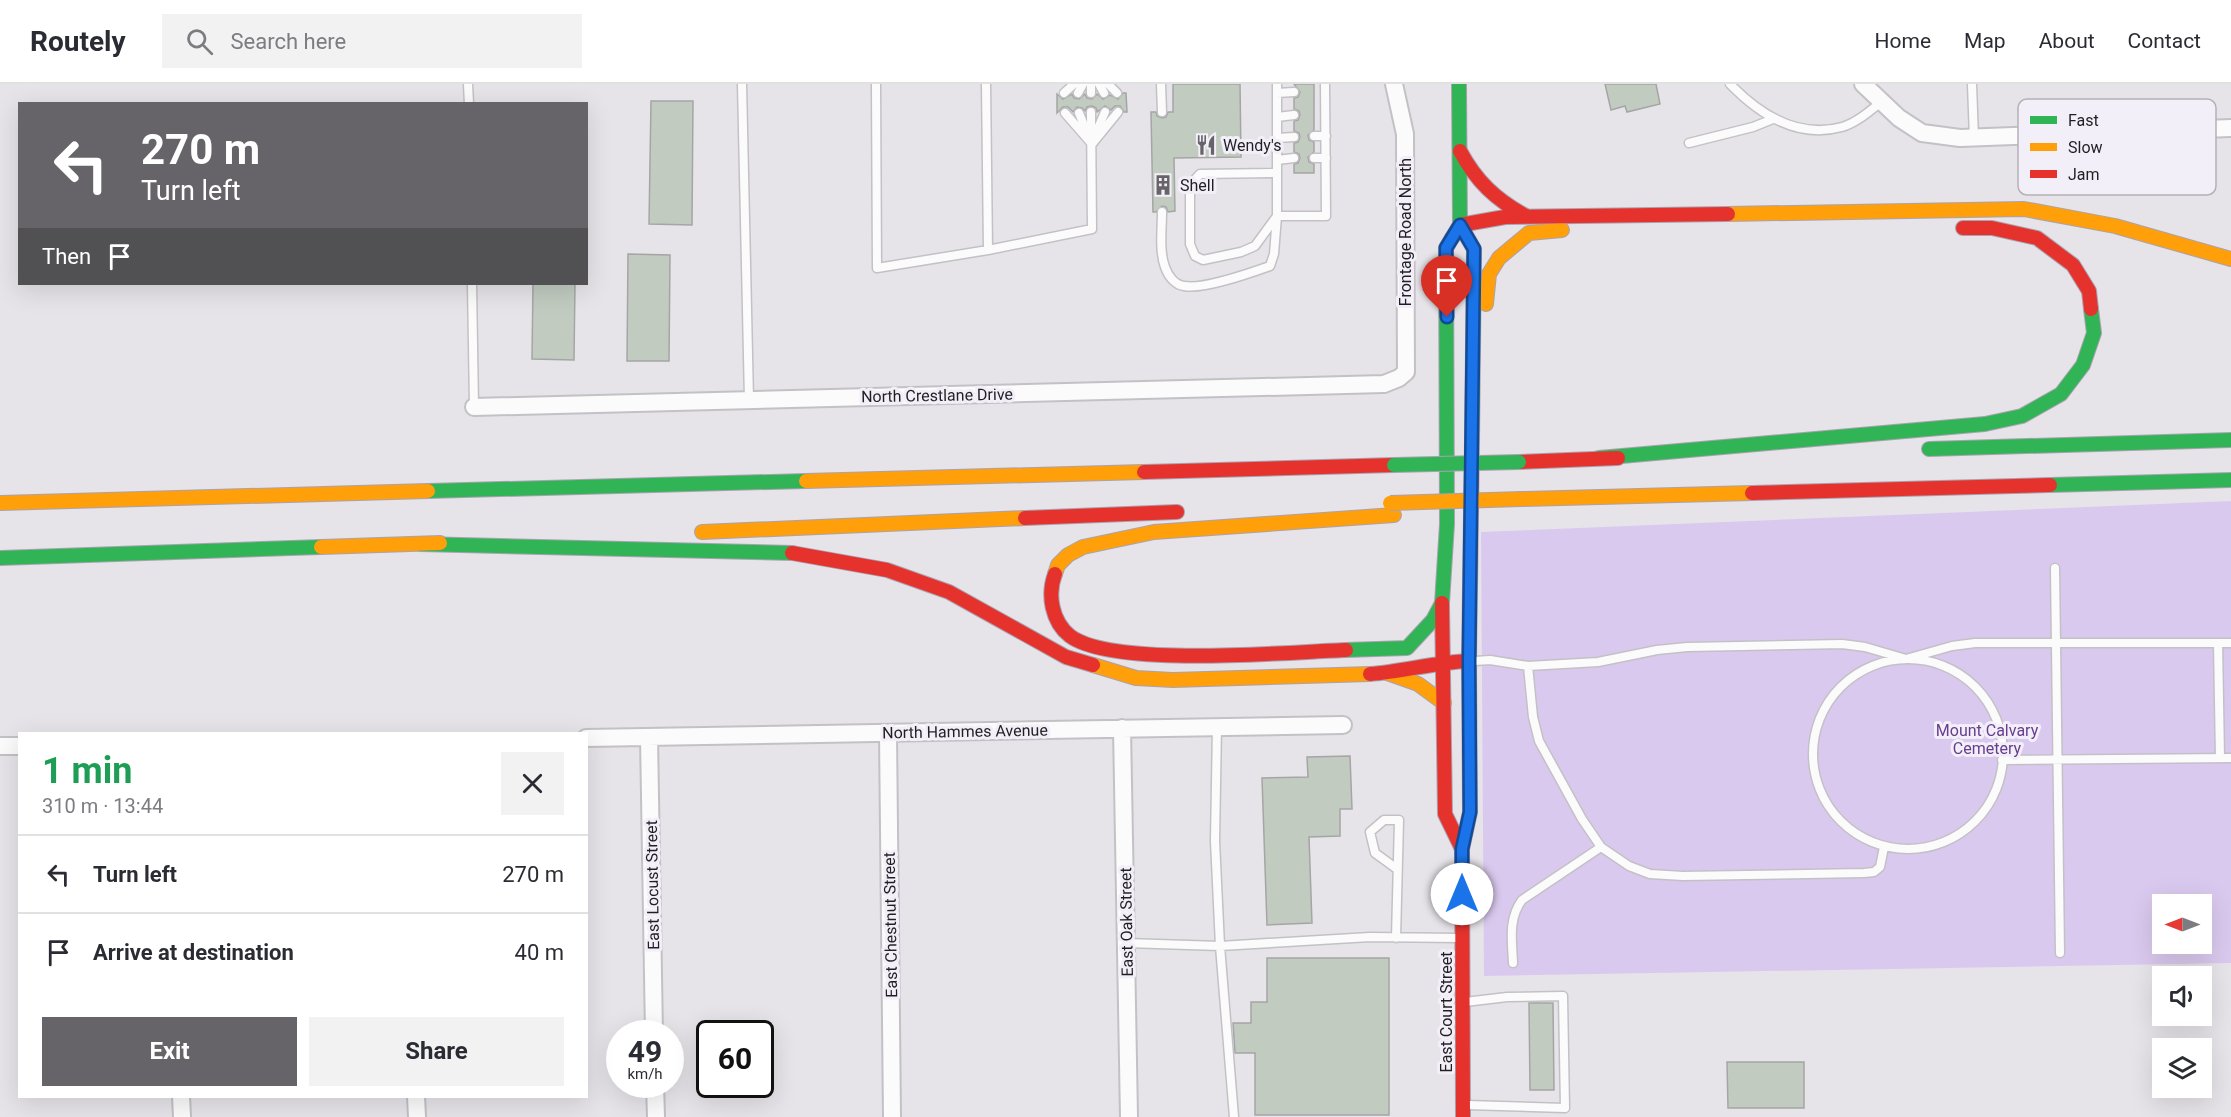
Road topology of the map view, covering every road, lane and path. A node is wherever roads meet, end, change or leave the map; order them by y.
1 (468, 84) edge
2 (742, 84) edge
3 (876, 84) edge
4 (986, 84) edge
5 (1074, 84) edge
6 (1083, 84) edge
7 (1099, 84) edge
8 (1108, 84) edge
9 (1161, 84) edge
10 (1394, 84) edge
11 (1459, 84) edge
12 (1730, 84) edge
13 (1863, 84) edge
14 (1972, 84) edge
15 (1325, 87) edge
16 (1277, 88) edge
17 (1314, 91) dead end
18 (1294, 92) dead end
19 (1064, 93) dead end
20 (1078, 93) dead end
21 (1104, 93) dead end
22 (1118, 93) dead end
23 (469, 102) edge
24 (1881, 102) junction
25 (1091, 112) dead end
26 (1105, 112) dead end
27 (1118, 112) dead end
28 (1162, 112) dead end
29 (1065, 113) dead end
30 (1079, 113) dead end
31 (1325, 114) junction
32 (1294, 115) dead end
33 (1314, 115) dead end
34 (1277, 117) junction
35 (1773, 119) junction
36 (2231, 128) edge
37 (2216, 129) edge
38 (1314, 136) dead end
39 (1326, 136) junction
40 (2018, 136) edge
41 (1294, 137) dead end
42 (1277, 138) junction
43 (1974, 138) junction
44 (1689, 143) dead end
45 (1092, 144) junction
46 (1460, 150) junction
47 (1294, 158) dead end
48 (1314, 158) dead end
49 (1326, 158) junction
50 (1277, 160) junction
51 (1277, 173) junction
52 (1162, 212) dead end
53 (1277, 216) junction
54 (1526, 216) junction
55 (1460, 225) junction
56 (1945, 228) dead end
57 (1581, 230) dead end
58 (1529, 233) junction
59 (988, 250) junction
60 (2231, 260) edge
61 (472, 285) edge
62 (1399, 378) joint
63 (1471, 391) junction
64 (749, 400) junction
65 (474, 406) joint
66 (2231, 440) edge
67 (1921, 449) dead end
68 (1826, 452) dead end
69 (1599, 458) junction
70 (2231, 480) edge
71 (0, 503) edge
72 (1330, 506) dead end
73 (1392, 509) junction
74 (1186, 512) dead end
75 (683, 533) dead end
76 (623, 535) dead end
77 (420, 544) junction
78 (0, 558) edge
79 (2055, 568) dead end
80 (1442, 603) junction
81 (2056, 643) junction
82 (2218, 643) junction
83 (2231, 643) edge
84 (1407, 648) junction
85 (1906, 659) junction
86 (1442, 662) junction
87 (1469, 662) junction
88 (1528, 666) junction
89 (1387, 673) junction
90 (1444, 703) junction
91 (1343, 725) dead end
92 (1217, 726) junction
93 (1122, 728) junction
94 (888, 733) junction
95 (649, 736) junction
96 (588, 738) edge
97 (0, 746) edge
98 (18, 746) edge
99 (2220, 758) junction
100 (2231, 758) edge
101 (2002, 760) junction
102 (2058, 760) junction
103 (1601, 847) junction
104 (1884, 847) junction
105 (1462, 849) junction
106 (1397, 869) junction
107 (1396, 938) junction
108 (1462, 939) junction
109 (1126, 943) junction
110 (1220, 945) junction
111 (2060, 953) dead end
112 (1513, 963) dead end
113 (1463, 1003) junction
114 (654, 1020) edge
115 (182, 1098) edge
116 (416, 1098) edge
117 (656, 1098) edge
118 (1463, 1111) edge
119 (182, 1117) edge
120 (417, 1117) edge
121 (656, 1117) edge
122 (892, 1117) edge
123 (1129, 1117) edge
124 (1234, 1117) edge

1 - 23 lane
2 - 64 lane
3 - 59 lane
4 - 59 lane
5 - 19 lane
6 - 20 lane
7 - 21 lane
8 - 22 lane
9 - 28 lane
10 - 62 street, Frontage Road North
11 - 46 main road, East Court Street
12 - 35 lane
13 - 24 street
14 - 43 lane
15 - 17 lane
15 - 31 lane
16 - 18 lane
16 - 34 lane
24 - 35 lane
24 - 43 street
25 - 45 lane
26 - 45 lane
27 - 45 lane
29 - 45 lane
30 - 45 lane
31 - 33 lane
31 - 39 lane
32 - 34 lane
34 - 42 lane
35 - 44 lane
36 - 37 street
38 - 39 lane
39 - 49 lane
40 - 43 street
41 - 42 lane
42 - 50 lane
45 - 59 lane
46 - 54 main road
46 - 55 main road, East Court Street
47 - 50 lane
48 - 49 lane
49 - 53 lane
50 - 51 lane
51 - 53 lane
51 - 53 lane
52 - 53 lane
54 - 55 main road
54 - 60 main road
55 - 58 main road
55 - 63 main road, East Court Street
55 - 80 main road
56 - 69 main road
57 - 58 main road
58 - 63 main road
61 - 65 lane
62 - 64 street, North Crestlane Drive
63 - 87 main road, East Court Street
64 - 65 street, North Crestlane Drive
66 - 67 main road
68 - 69 main road
69 - 71 main road, bridge
70 - 73 main road, bridge
72 - 73 main road
73 - 84 main road
74 - 75 main road
76 - 77 main road
77 - 78 main road
77 - 89 main road
79 - 81 lane
80 - 84 main road
80 - 86 main road
81 - 82 lane
81 - 85 lane
81 - 102 lane
82 - 83 lane
82 - 99 lane
84 - 86 main road
85 - 88 lane
85 - 101 lane
85 - 104 lane
86 - 87 main road
86 - 89 main road
86 - 90 main road
87 - 88 lane
87 - 105 main road, East Court Street
88 - 103 lane
89 - 90 main road
90 - 105 main road
91 - 92 street, North Hammes Avenue
92 - 93 street, North Hammes Avenue
92 - 110 lane
93 - 94 street, North Hammes Avenue
93 - 109 street, East Oak Street
94 - 95 street, North Hammes Avenue
94 - 122 street, East Chestnut Street
95 - 96 street, North Hammes Avenue
95 - 114 street, East Locust Street
97 - 98 street
99 - 100 lane
99 - 102 lane
101 - 102 lane
101 - 104 lane
102 - 111 lane
103 - 104 lane
103 - 112 lane
105 - 108 main road, East Court Street
106 - 106 lane
106 - 107 lane
107 - 108 lane
107 - 110 lane
108 - 113 main road, East Court Street
109 - 110 lane
109 - 123 street, East Oak Street
110 - 124 lane
113 - 118 main road, East Court Street
113 - 118 lane
115 - 119 street
116 - 120 street
117 - 121 street

